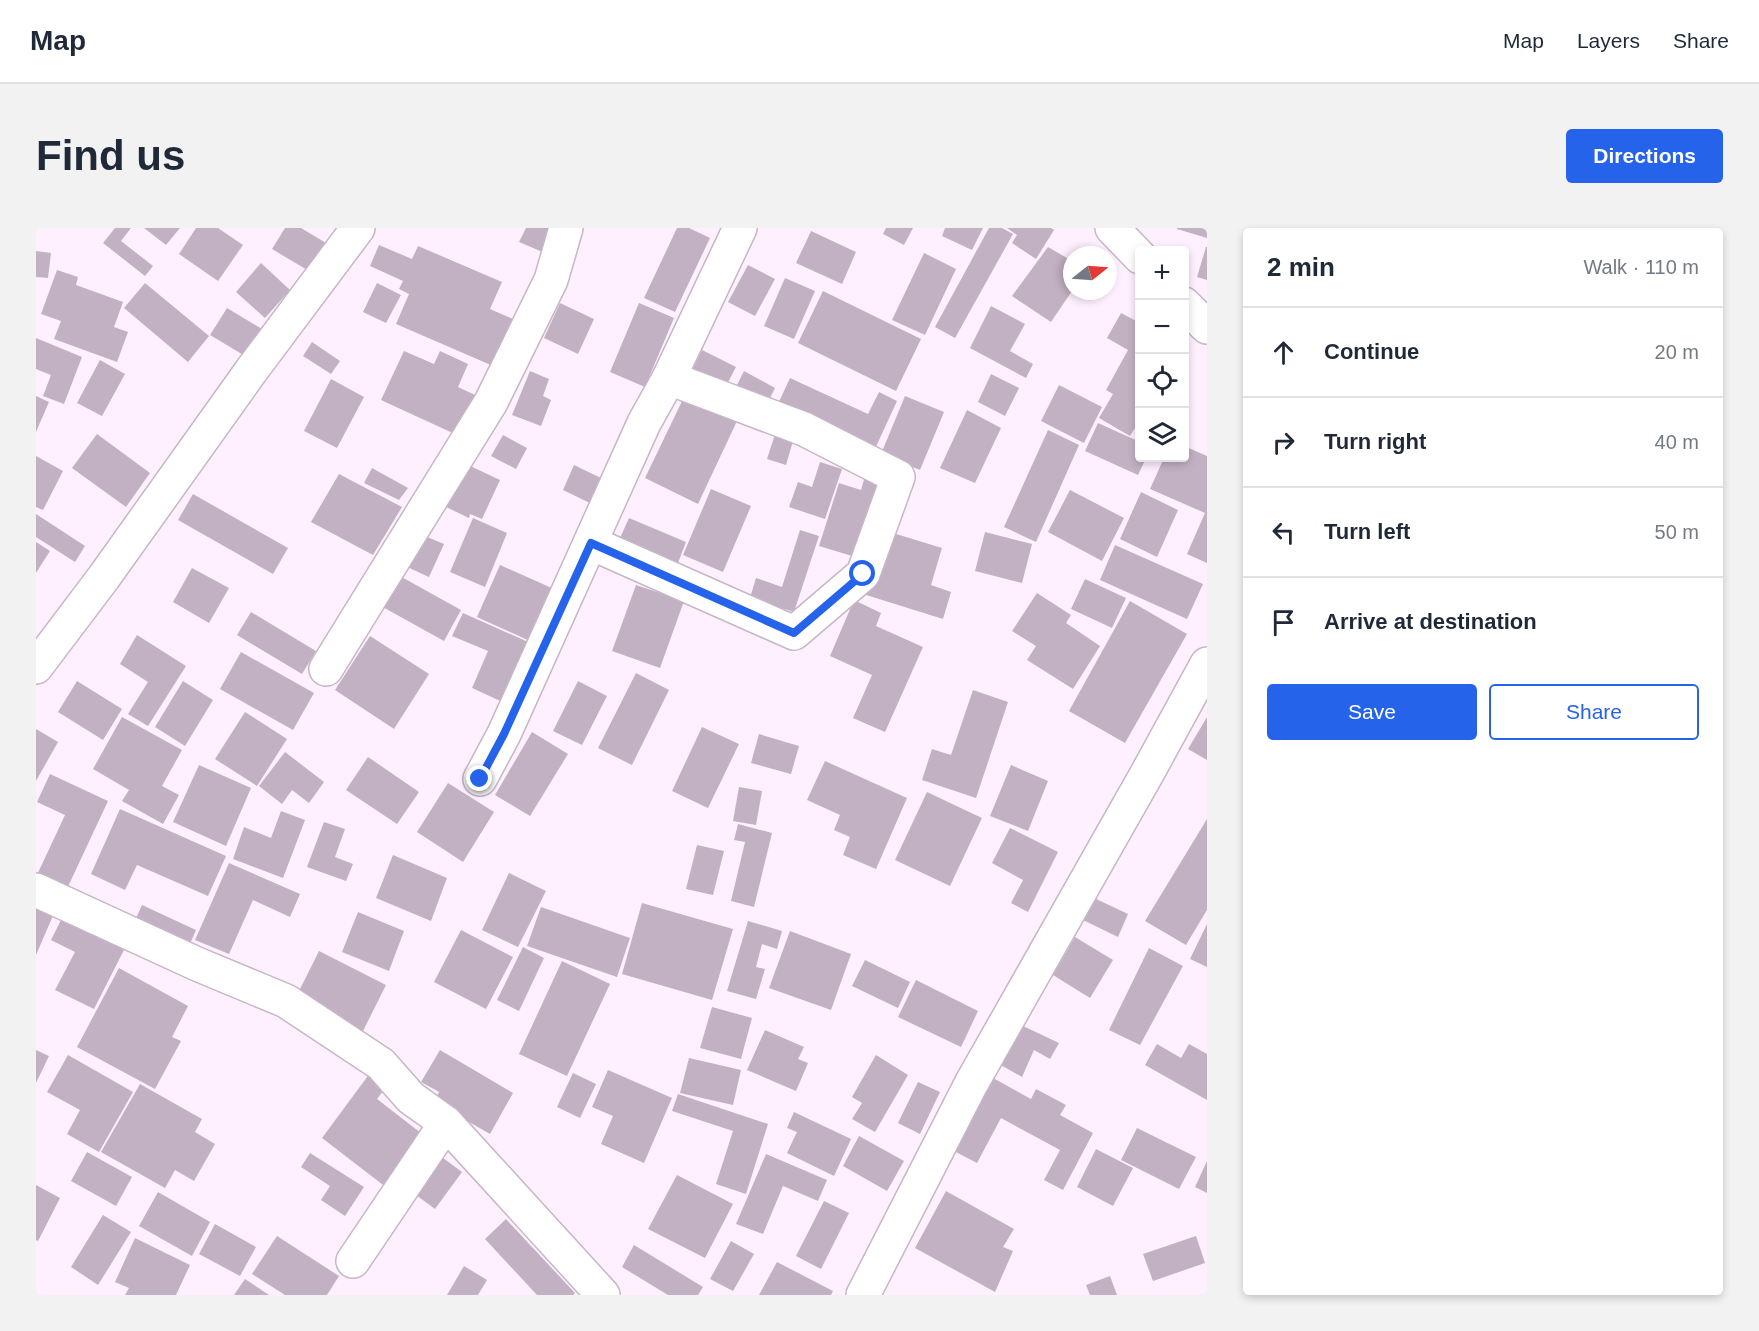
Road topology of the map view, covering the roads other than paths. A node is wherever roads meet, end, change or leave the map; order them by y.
1 (358, 228) edge
2 (566, 228) edge
3 (740, 228) edge
4 (1112, 228) edge
5 (1135, 252) edge
6 (1189, 308) edge
7 (1207, 327) edge
8 (669, 378) junction
9 (591, 543) junction
10 (36, 667) edge
11 (326, 669) dead end
12 (1205, 673) edge
13 (480, 779) dead end
14 (36, 890) edge
15 (447, 1123) junction
16 (353, 1261) dead end
17 (603, 1295) edge
18 (863, 1295) edge

1 - 10 street
2 - 11 street
3 - 8 street
4 - 5 street
6 - 7 street
8 - 9 street
8 - 9 street
9 - 13 street
12 - 18 street
14 - 15 street
15 - 16 street
15 - 17 street

